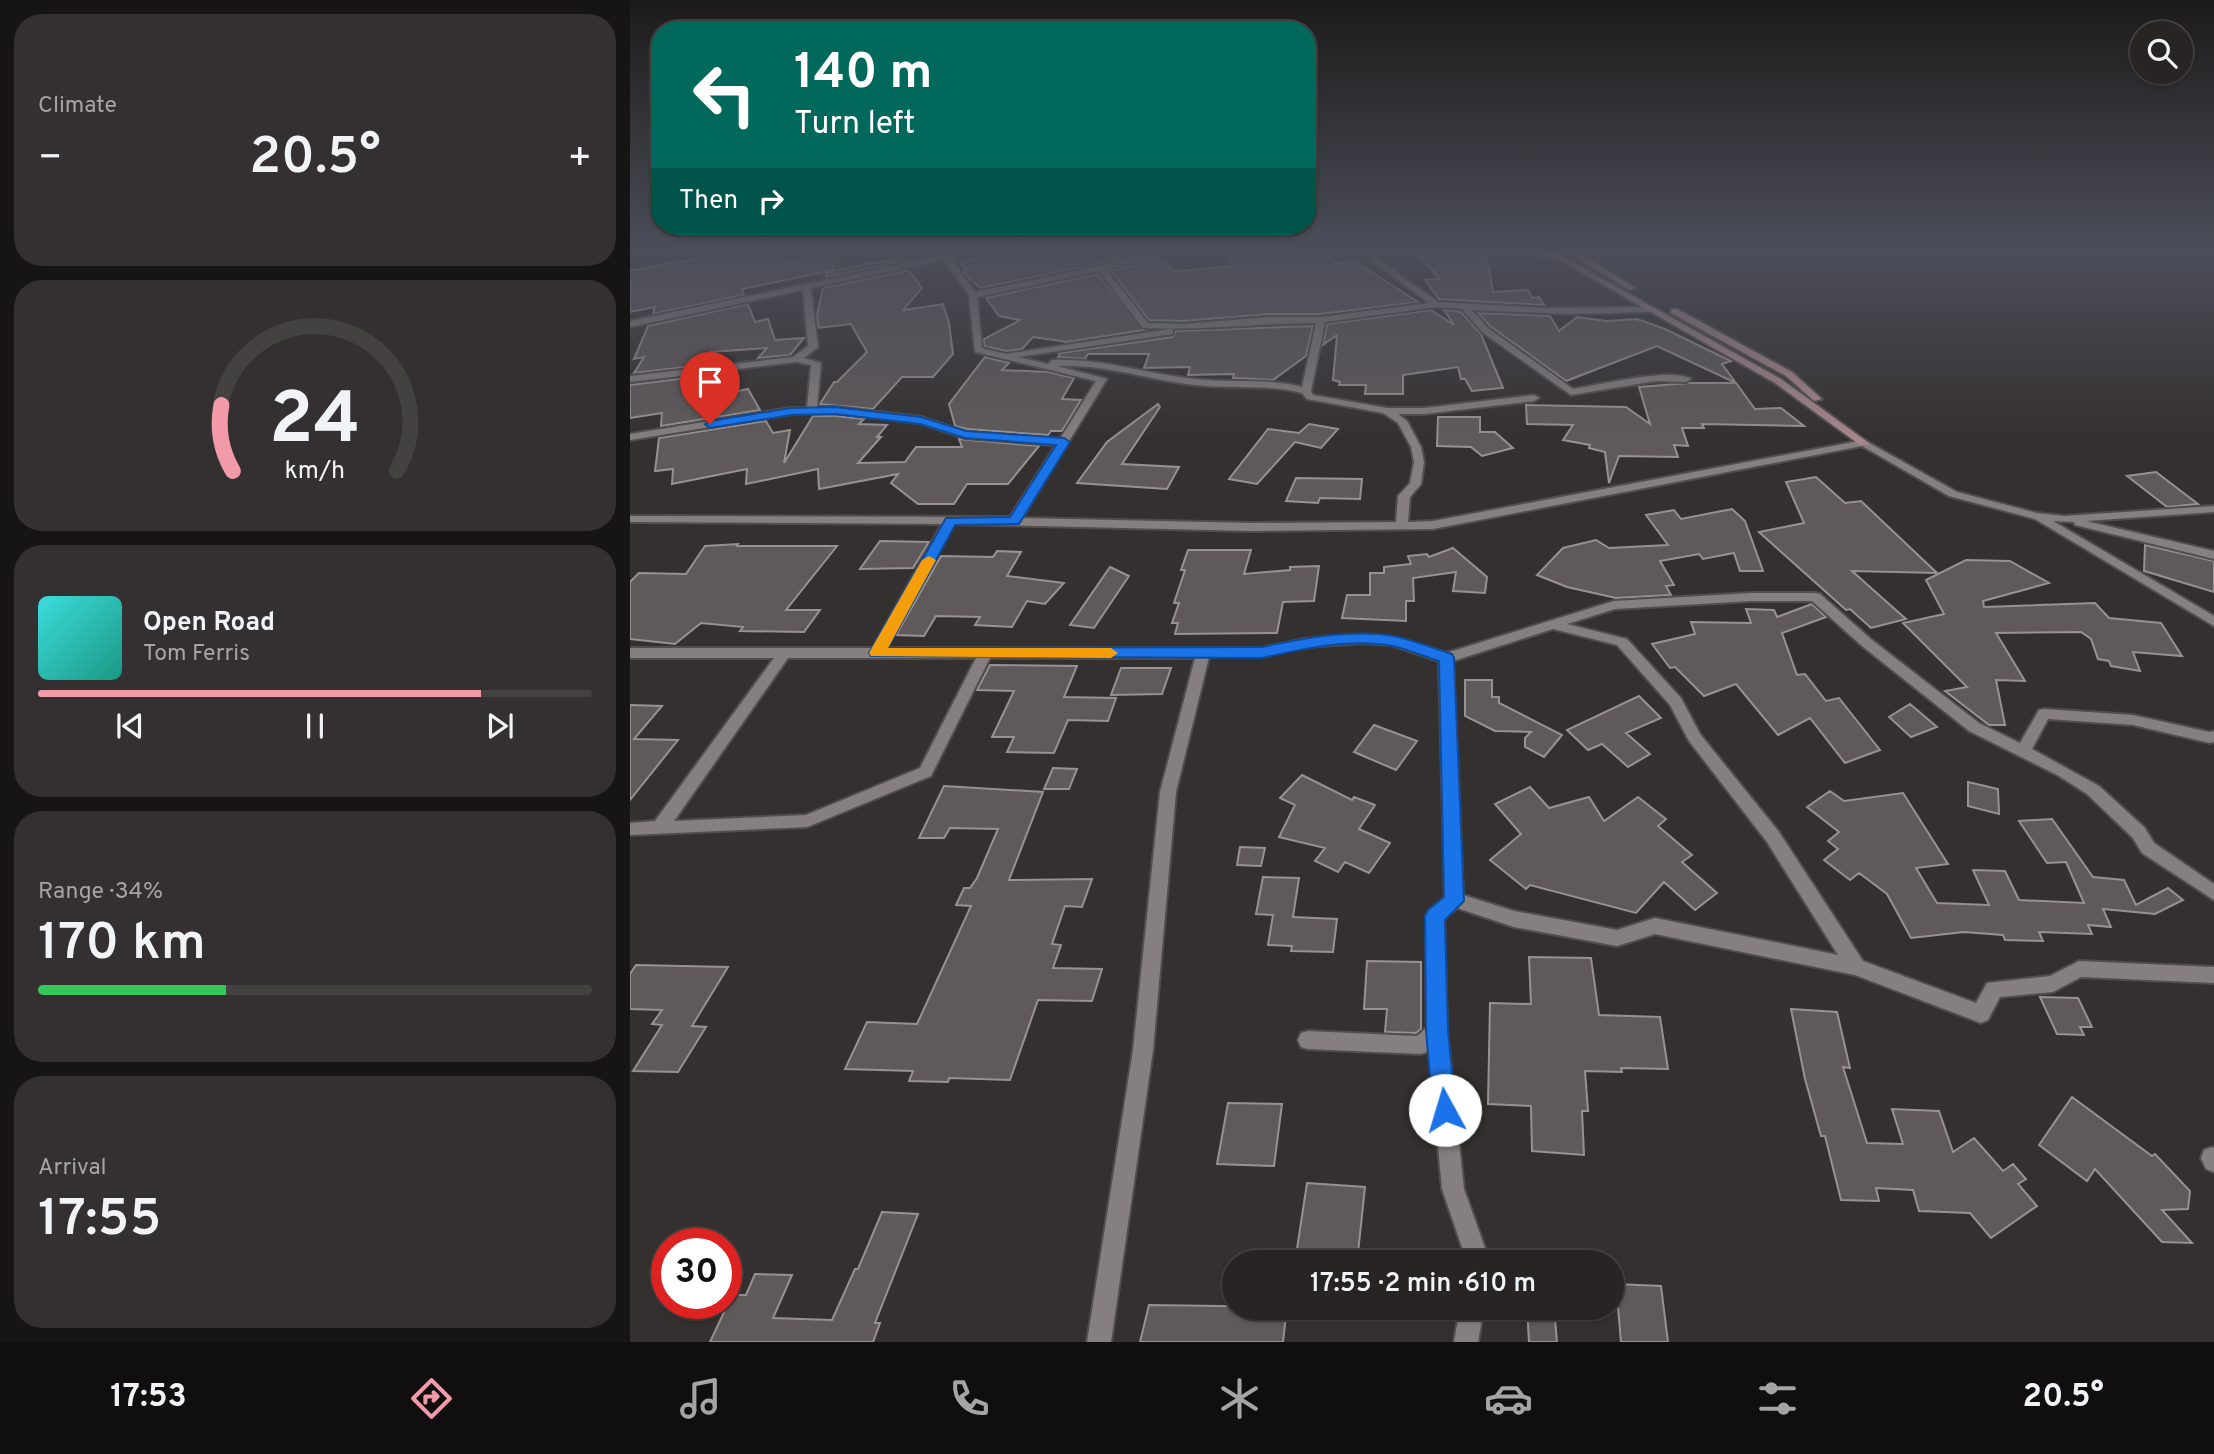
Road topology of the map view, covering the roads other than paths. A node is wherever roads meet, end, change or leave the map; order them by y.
1 (678, 314) edge
2 (810, 314) edge
3 (975, 314) edge
4 (1136, 314) edge
5 (1367, 314) edge
6 (1471, 314) edge
7 (1658, 314) edge
8 (1677, 314) edge
9 (1321, 320) junction
10 (630, 324) edge
11 (1184, 327) junction
12 (1002, 356) junction
13 (796, 359) junction
14 (1039, 365) junction
15 (630, 379) edge
16 (1686, 379) dead end
17 (1306, 391) junction
18 (1534, 398) dead end
19 (812, 411) junction
20 (1386, 411) junction
21 (630, 437) edge
22 (1064, 442) junction
23 (1864, 443) junction
24 (2214, 509) edge
25 (2038, 516) junction
26 (630, 519) edge
27 (2064, 519) junction
28 (950, 521) junction
29 (1014, 522) junction
30 (1402, 525) junction
31 (2214, 555) edge
32 (2214, 622) edge
33 (1553, 624) junction
34 (630, 653) edge
35 (784, 653) junction
36 (877, 653) junction
37 (985, 653) junction
38 (1203, 653) junction
39 (1446, 658) junction
40 (2214, 736) edge
41 (2023, 752) junction
42 (630, 829) edge
43 (659, 829) junction
44 (2214, 893) edge
45 (1454, 901) junction
46 (1856, 967) junction
47 (2214, 975) edge
48 (1437, 1031) junction
49 (1308, 1040) dead end
50 (1475, 1250) edge
51 (1470, 1320) edge
52 (1099, 1342) edge
53 (1466, 1342) edge

1 - 10 street
2 - 13 street
3 - 12 street
4 - 11 street
5 - 9 street
6 - 16 street
7 - 23 main road
8 - 23 main road
9 - 11 street
9 - 17 street
11 - 12 street
12 - 14 street
13 - 15 street
13 - 19 street
14 - 17 street
14 - 22 street
17 - 20 street
18 - 20 street
19 - 21 street
19 - 22 street
20 - 30 street
22 - 29 street
23 - 25 street
23 - 30 street
24 - 27 street
25 - 27 street
25 - 32 street
26 - 28 street
27 - 31 street
28 - 29 street
28 - 36 street
29 - 30 street
33 - 39 street
33 - 41 street
33 - 46 street
34 - 35 street
35 - 36 street
35 - 43 street
36 - 37 street
37 - 38 street
37 - 43 street
38 - 39 street
38 - 52 street
39 - 45 street
40 - 41 street
41 - 44 street
42 - 43 street
45 - 46 street
45 - 48 street
46 - 47 street
48 - 49 street
48 - 50 street
51 - 53 street

